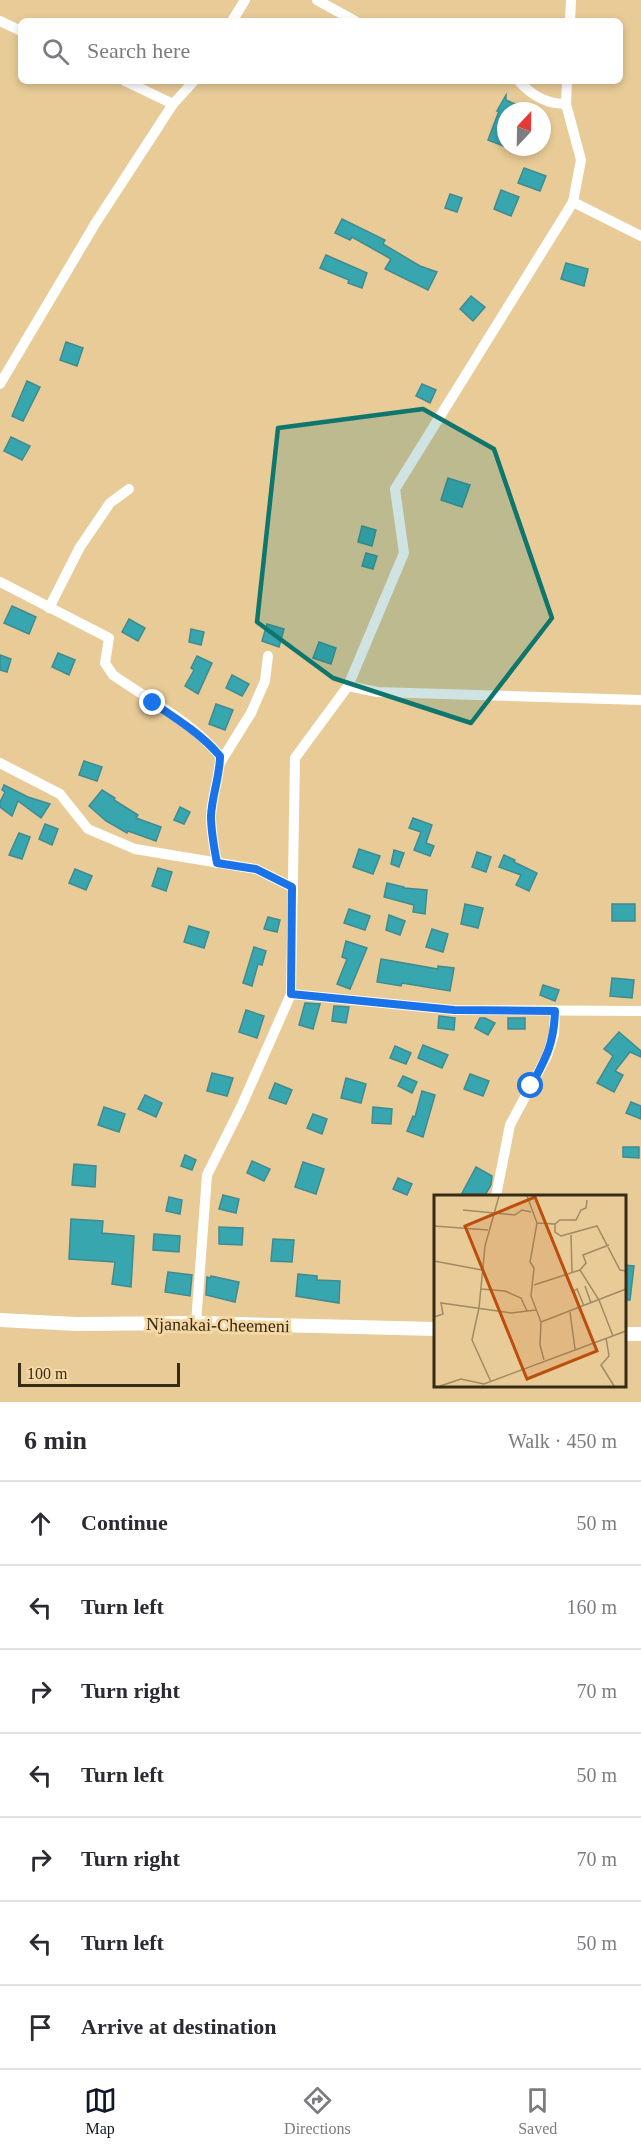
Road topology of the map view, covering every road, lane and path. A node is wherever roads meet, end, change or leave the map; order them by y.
1 (245, 0) edge
2 (317, 0) edge
3 (571, 0) edge
4 (234, 18) edge
5 (350, 18) edge
6 (570, 18) edge
7 (0, 21) edge
8 (18, 30) edge
9 (131, 84) edge
10 (191, 84) edge
11 (522, 84) edge
12 (567, 84) edge
13 (173, 104) junction
14 (566, 104) junction
15 (573, 202) junction
16 (641, 236) edge
17 (0, 384) edge
18 (129, 489) dead end
19 (0, 582) edge
20 (49, 608) junction
21 (268, 656) dead end
22 (348, 686) junction
23 (641, 700) edge
24 (0, 763) edge
25 (220, 763) junction
26 (217, 863) junction
27 (292, 887) junction
28 (291, 994) junction
29 (555, 1011) junction
30 (641, 1011) edge
31 (496, 1195) edge
32 (0, 1320) edge
33 (196, 1323) junction
34 (434, 1329) edge

1 - 4 street
2 - 5 street
3 - 6 street
7 - 8 street
9 - 13 street
10 - 13 street
11 - 14 street
12 - 14 street
13 - 17 street
14 - 15 street
15 - 16 street
15 - 22 street
18 - 20 street
19 - 20 street
20 - 25 street
21 - 25 street
22 - 23 street
22 - 27 street
24 - 26 street
25 - 26 street
26 - 27 street
27 - 28 street
28 - 29 street
28 - 33 street
29 - 30 street
29 - 31 street
32 - 33 main road, Njanakai-Cheemeni
33 - 34 main road, Njanakai-Cheemeni

